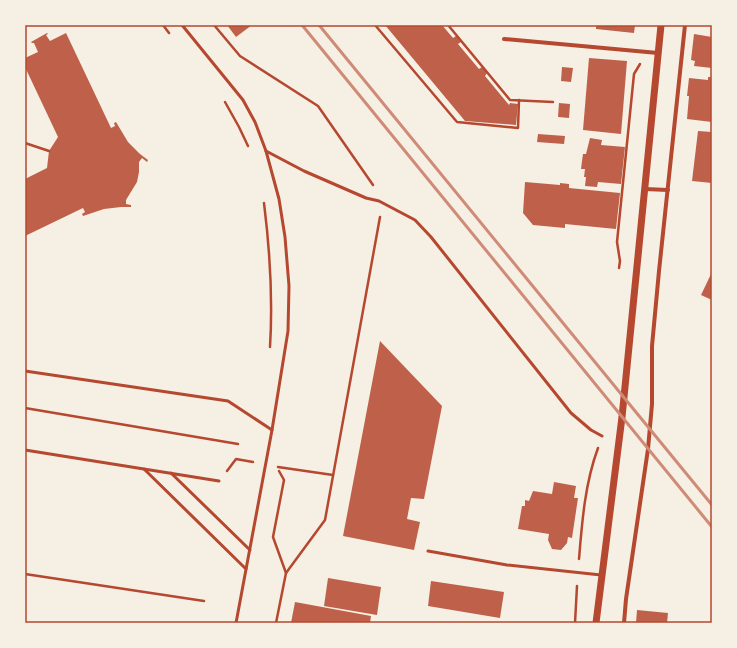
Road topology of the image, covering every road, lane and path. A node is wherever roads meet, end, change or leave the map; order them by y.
1 (163, 25) edge
2 (182, 25) edge
3 (214, 25) edge
4 (376, 25) edge
5 (448, 25) edge
6 (661, 25) edge
7 (685, 25) edge
8 (172, 37) dead end
9 (504, 39) dead end
10 (641, 51) junction
11 (658, 53) junction
12 (519, 100) junction
13 (224, 101) dead end
14 (553, 102) dead end
15 (25, 143) edge
16 (49, 151) dead end
17 (250, 151) dead end
18 (266, 151) junction
19 (645, 189) junction
20 (668, 190) junction
21 (264, 201) dead end
22 (379, 201) junction
23 (619, 269) dead end
24 (270, 354) dead end
25 (25, 371) edge
26 (25, 408) edge
27 (272, 430) junction
28 (602, 436) joint
29 (238, 444) dead end
30 (25, 450) edge
31 (266, 464) junction
32 (277, 467) junction
33 (144, 469) junction
34 (171, 473) junction
35 (333, 475) junction
36 (219, 481) joint
37 (250, 550) junction
38 (428, 551) dead end
39 (246, 569) junction
40 (286, 573) junction
41 (578, 573) junction
42 (25, 574) edge
43 (601, 575) junction
44 (204, 601) dead end
45 (236, 623) edge
46 (276, 623) edge
47 (575, 623) edge
48 (596, 623) edge
49 (624, 623) edge

1 - 8 path
2 - 18 lane
3 - 22 path
4 - 12 path
5 - 12 path
6 - 11 street
7 - 20 street
9 - 10 street
10 - 11 street
10 - 23 path
11 - 19 street
12 - 14 path
13 - 17 path
15 - 16 path
18 - 22 lane
18 - 27 lane
19 - 20 street
19 - 43 street
20 - 49 street
21 - 24 path
22 - 28 lane
22 - 35 path
25 - 27 lane
26 - 29 path
27 - 31 lane
28 - 41 path
30 - 33 lane
31 - 32 path
31 - 36 path
31 - 37 lane
32 - 35 path
32 - 40 path
33 - 34 lane
33 - 39 lane
34 - 36 lane
34 - 37 lane
35 - 40 path
37 - 39 lane
38 - 41 lane
39 - 45 lane
40 - 46 path
41 - 43 lane
41 - 47 path
42 - 44 path
43 - 48 street

